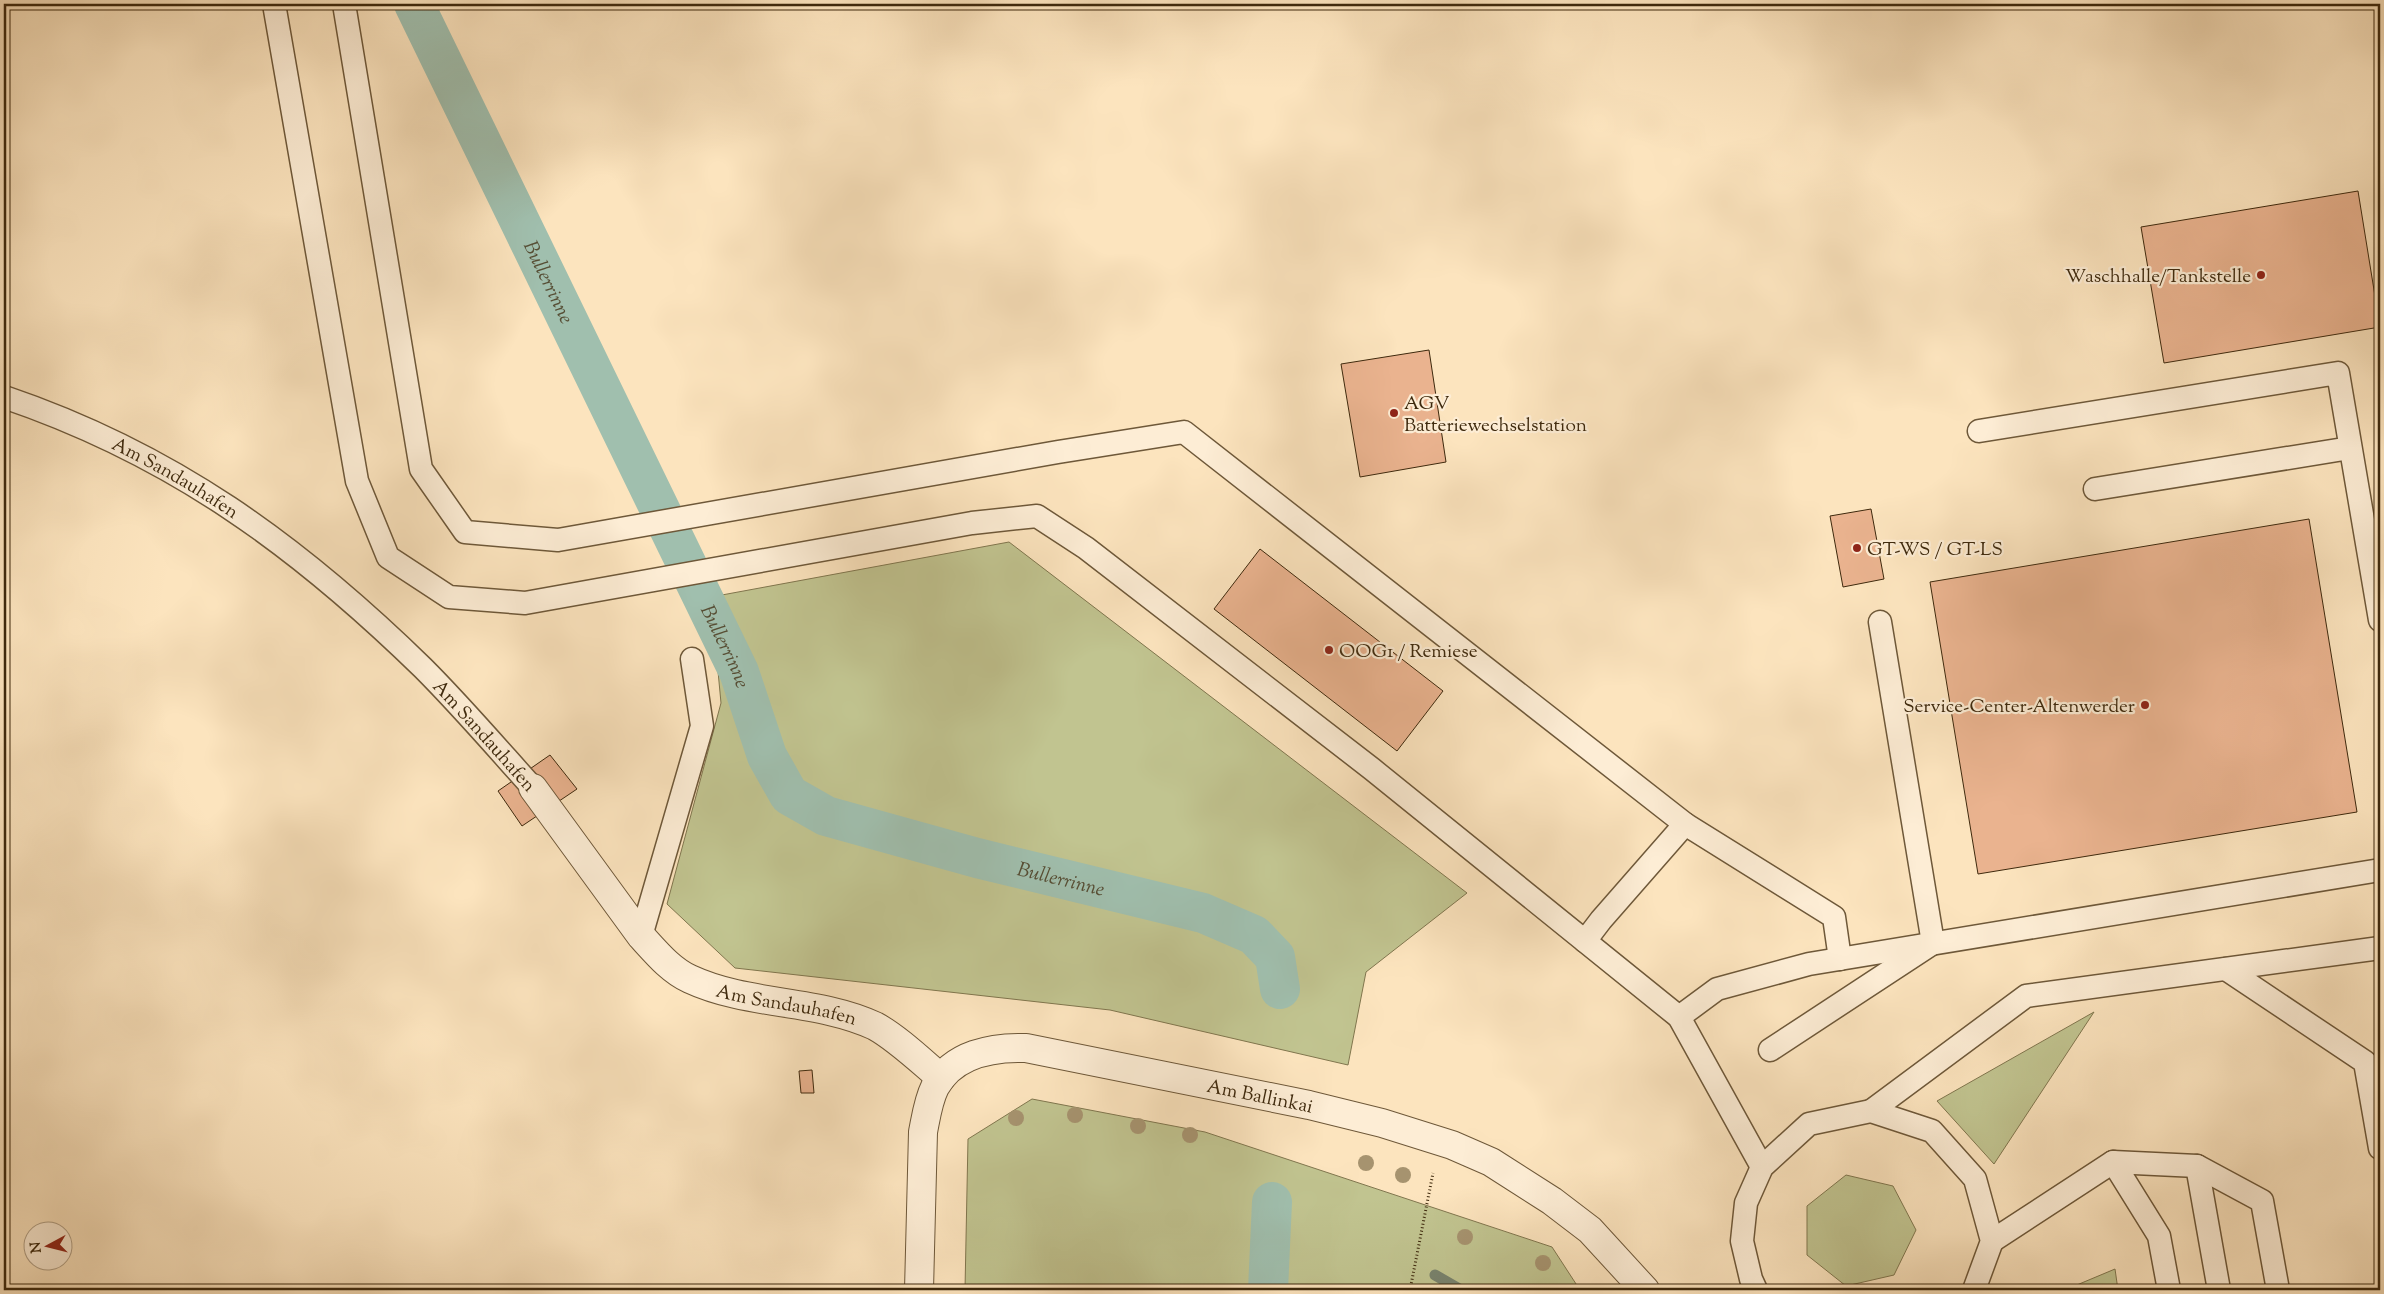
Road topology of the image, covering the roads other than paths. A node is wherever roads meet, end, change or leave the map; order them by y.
1 (274, 4) edge
2 (344, 4) edge
3 (4, 396) edge
4 (1979, 431) dead end
5 (2350, 448) junction
6 (2095, 489) dead end
7 (2380, 620) edge
8 (1880, 622) dead end
9 (692, 659) dead end
10 (533, 788) joint
11 (1685, 824) junction
12 (2380, 870) edge
13 (641, 936) junction
14 (1585, 941) junction
15 (1933, 943) junction
16 (2380, 948) edge
17 (1840, 958) junction
18 (2226, 969) junction
19 (1679, 1018) junction
20 (1770, 1050) dead end
21 (941, 1078) junction
22 (1871, 1111) junction
23 (2380, 1148) edge
24 (2113, 1162) junction
25 (2196, 1166) junction
26 (1762, 1168) junction
27 (1992, 1240) junction
28 (919, 1290) edge
29 (1645, 1290) edge
30 (1756, 1290) edge
31 (1974, 1290) edge
32 (2169, 1290) edge
33 (2219, 1290) edge
34 (2278, 1290) edge

1 - 14 lane
2 - 11 lane
3 - 10 lane, Am Sandauhafen
4 - 5 lane
5 - 6 lane
5 - 7 lane
8 - 15 lane
9 - 13 lane
10 - 13 street, Am Sandauhafen
11 - 14 lane
11 - 17 lane
12 - 15 lane
13 - 21 street, Am Sandauhafen
14 - 19 lane
15 - 17 lane
15 - 20 lane
16 - 18 lane
17 - 19 lane
18 - 22 lane
18 - 23 lane
19 - 26 lane
21 - 28 street, Am Ballinkai
21 - 29 street, Am Ballinkai
22 - 26 lane
22 - 27 lane
24 - 25 lane
24 - 27 lane
24 - 32 lane
25 - 33 lane
25 - 34 lane
26 - 30 lane
27 - 31 lane

